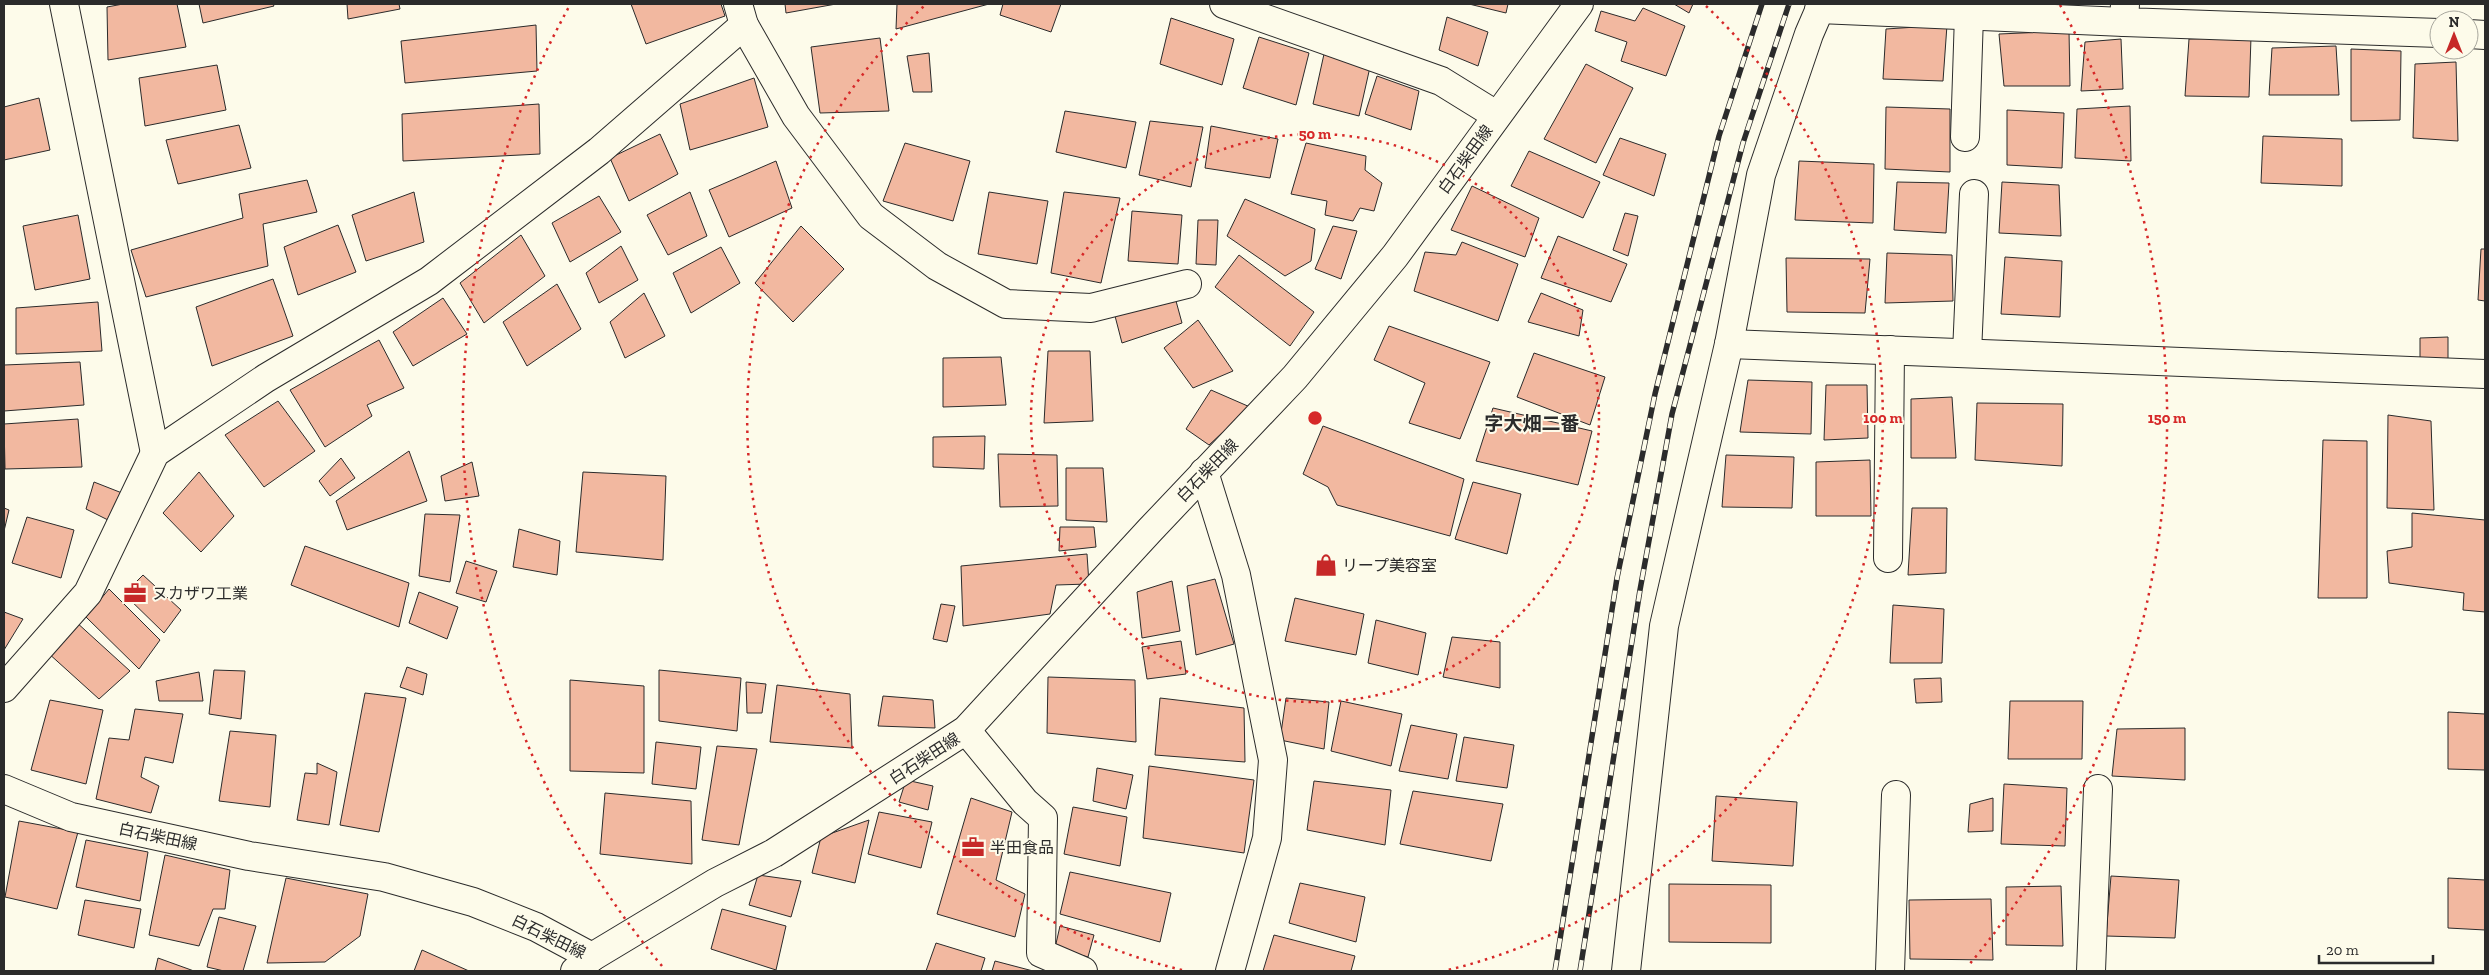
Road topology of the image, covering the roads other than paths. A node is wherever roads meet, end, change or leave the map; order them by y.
1 (64, 4) edge
2 (1224, 4) edge
3 (1578, 4) edge
4 (1821, 6) edge
5 (2124, 13) edge
6 (741, 15) edge
7 (1969, 15) junction
8 (2429, 32) edge
9 (1496, 115) junction
10 (1965, 137) dead end
11 (1974, 194) dead end
12 (1187, 284) dead end
13 (1729, 344) junction
14 (1890, 350) junction
15 (1967, 353) junction
16 (2485, 374) edge
17 (155, 453) junction
18 (1204, 472) junction
19 (1888, 558) dead end
20 (4, 688) edge
21 (966, 730) junction
22 (4, 789) edge
23 (2098, 790) dead end
24 (1896, 794) dead end
25 (584, 964) edge
26 (1083, 971) edge
27 (1230, 971) edge
28 (1626, 971) edge
29 (1890, 971) edge
30 (2091, 971) edge

1 - 17 street
2 - 9 street
3 - 9 street, 白石柴田線
4 - 7 street
4 - 13 street
5 - 7 street
5 - 8 street
6 - 12 street
6 - 17 street
7 - 10 street
9 - 18 street, 白石柴田線
11 - 15 street
13 - 14 street
13 - 28 street
14 - 15 street
14 - 19 street
15 - 16 street
17 - 20 street
18 - 21 street, 白石柴田線
18 - 27 street
21 - 25 street, 白石柴田線
21 - 26 street
22 - 25 street, 白石柴田線
23 - 30 street
24 - 29 street

